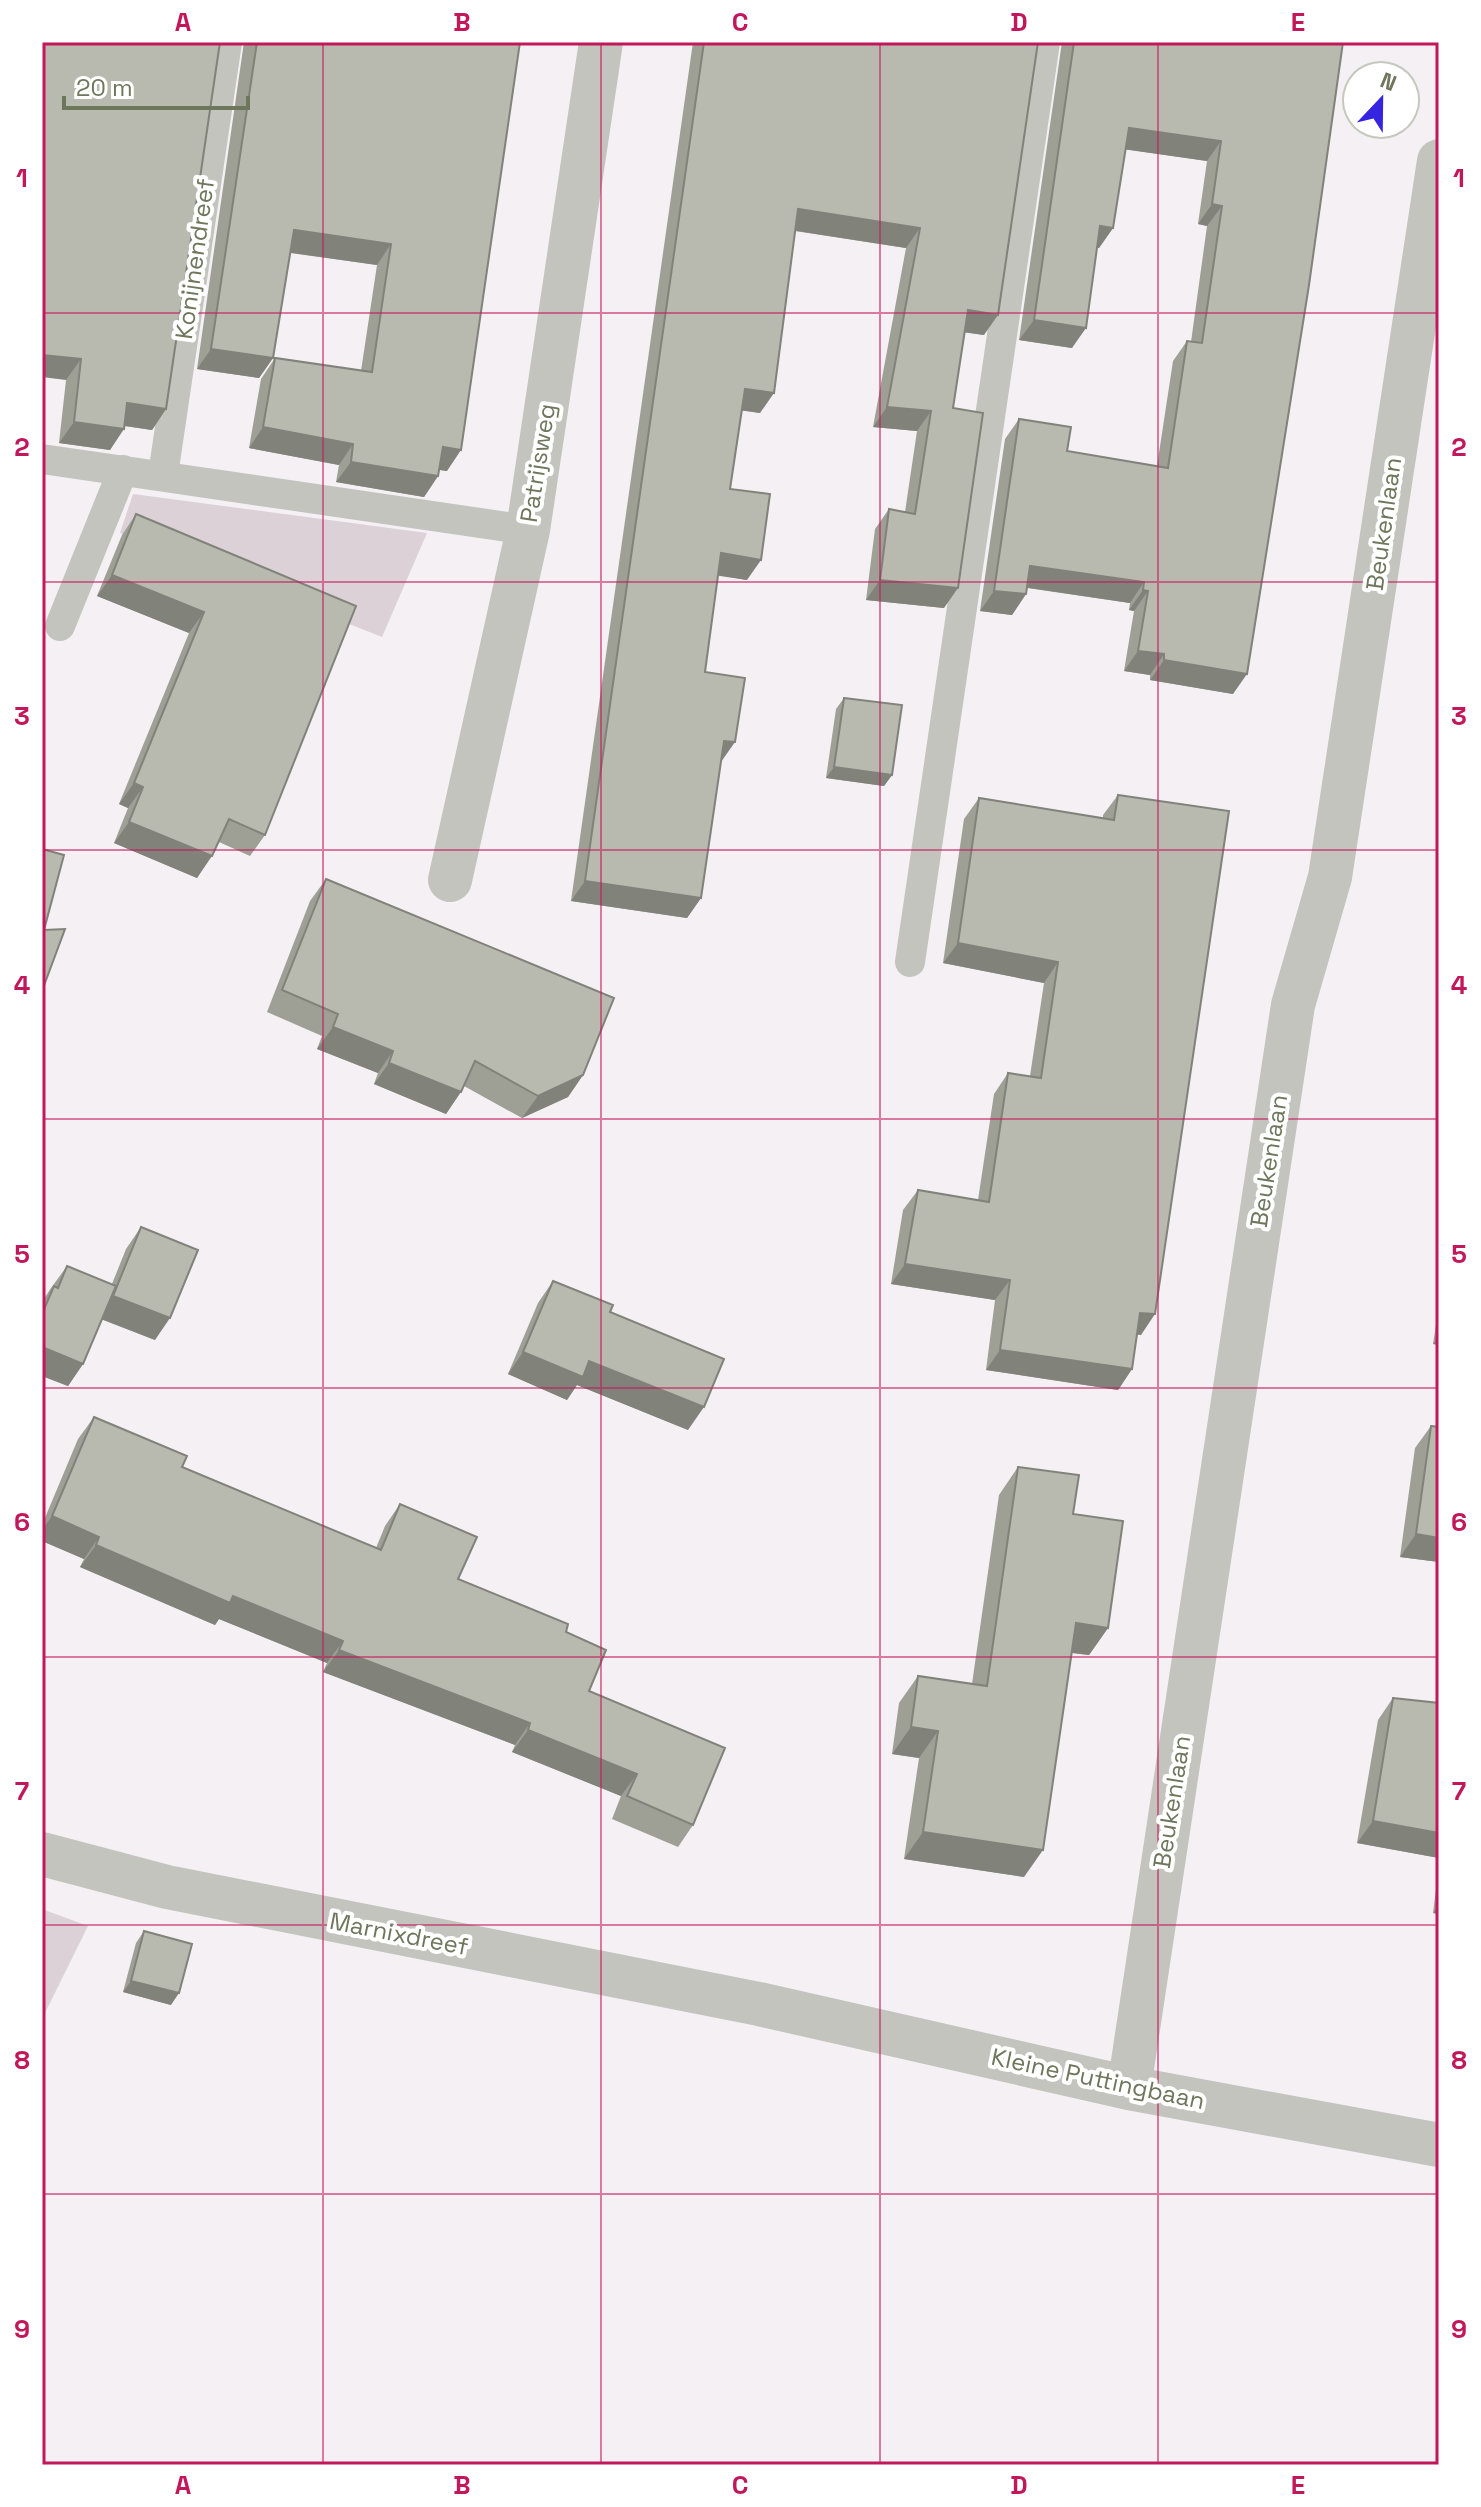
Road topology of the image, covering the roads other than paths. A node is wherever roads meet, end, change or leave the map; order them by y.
1 (227, 42) edge
2 (601, 42) edge
3 (1045, 42) edge
4 (1439, 161) edge
5 (1433, 238) edge
6 (42, 459) edge
7 (123, 470) junction
8 (163, 475) junction
9 (528, 530) junction
10 (60, 626) dead end
11 (450, 880) dead end
12 (910, 962) dead end
13 (42, 1854) edge
14 (759, 2004) joint
15 (1129, 2088) junction
16 (1439, 2145) edge

1 - 8 lane, Konijnendreef
2 - 9 street, Patrijsweg
3 - 12 lane
4 - 5 street, Beukenlaan
5 - 15 street, Beukenlaan
6 - 7 lane
7 - 8 lane
7 - 10 lane
8 - 9 lane
9 - 11 street, Patrijsweg
13 - 14 street, Marnixdreef
14 - 15 street, Kleine Puttingbaan
15 - 16 street, Kleine Puttingbaan

